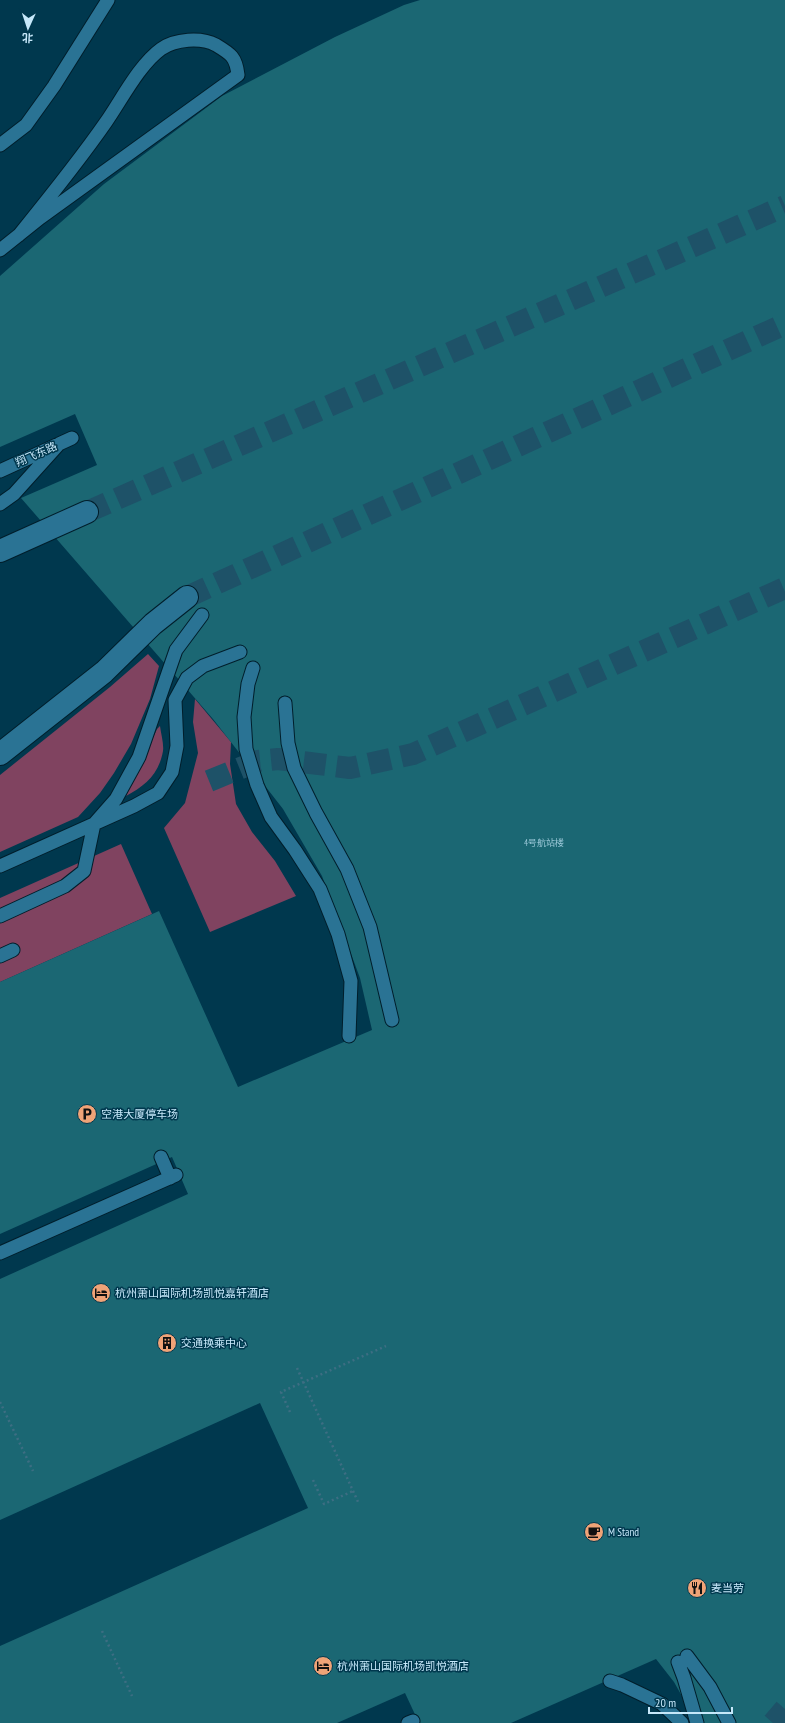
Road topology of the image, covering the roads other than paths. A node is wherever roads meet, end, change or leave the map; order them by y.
1 (108, 0) edge
2 (0, 145) edge
3 (19, 234) junction
4 (0, 250) edge
5 (72, 438) dead end
6 (59, 444) junction
7 (0, 471) edge
8 (0, 504) edge
9 (87, 512) tunnel mouth
10 (0, 551) edge
11 (187, 597) tunnel mouth
12 (202, 615) dead end
13 (240, 652) dead end
14 (253, 668) dead end
15 (285, 703) dead end
16 (0, 754) edge
17 (94, 824) junction
18 (0, 866) edge
19 (0, 916) edge
20 (13, 950) dead end
21 (0, 956) edge
22 (392, 1020) dead end
23 (349, 1036) dead end
24 (161, 1157) dead end
25 (0, 1253) edge
26 (610, 1681) dead end
27 (682, 1723) edge
28 (697, 1723) edge
29 (729, 1723) edge

1 - 2 lane
3 - 3 lane
3 - 4 lane
5 - 6 lane, 翔飞东路
6 - 7 lane, 翔飞东路
6 - 8 lane
9 - 10 street
11 - 16 street
12 - 17 lane
13 - 17 lane
14 - 23 lane
15 - 22 lane
17 - 18 lane
17 - 19 lane
20 - 21 lane
24 - 25 lane
26 - 27 lane
28 - 29 lane

